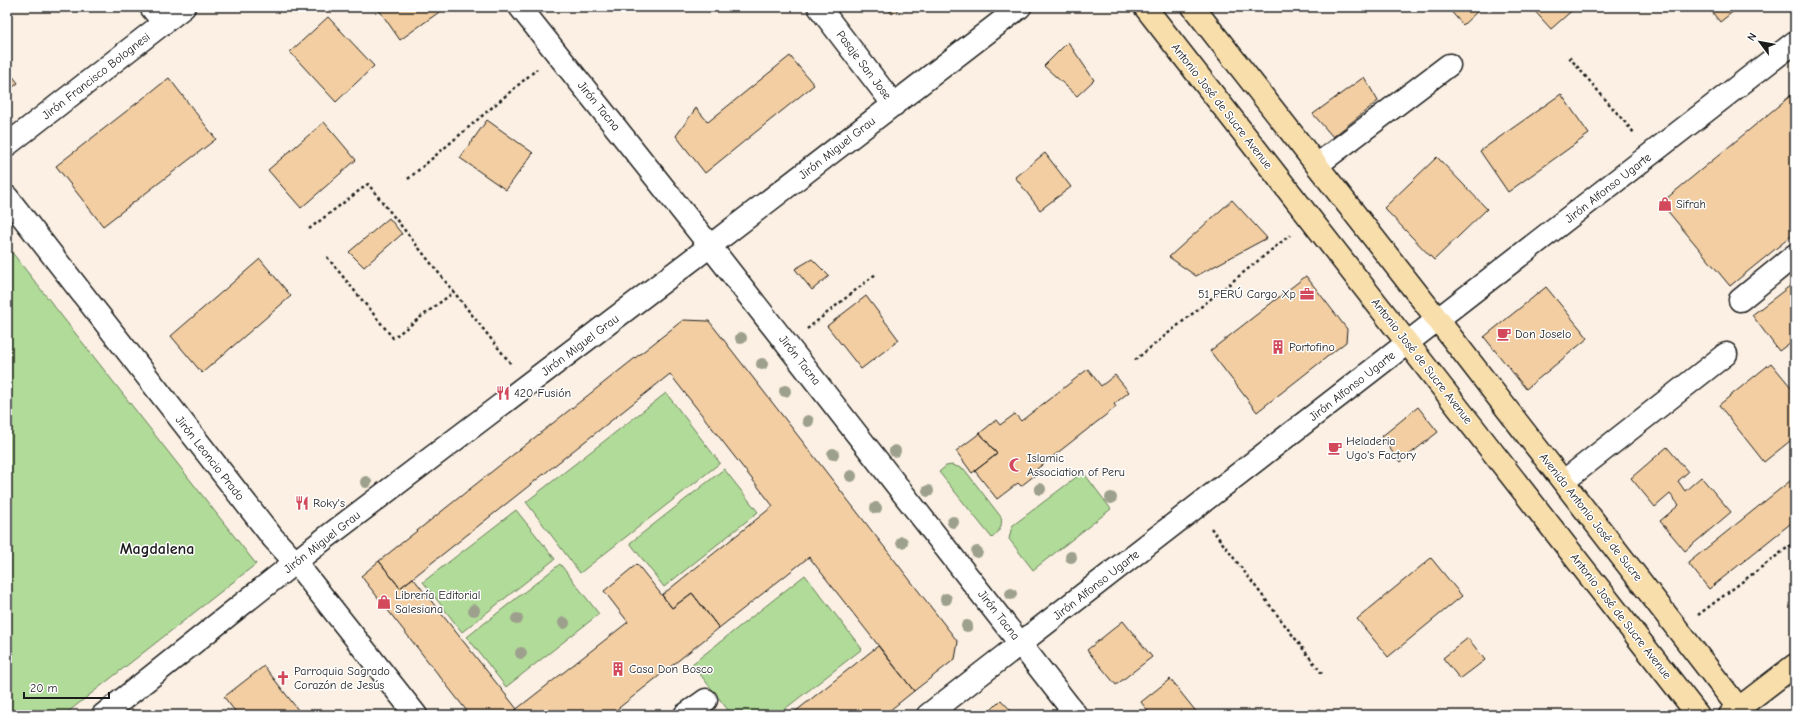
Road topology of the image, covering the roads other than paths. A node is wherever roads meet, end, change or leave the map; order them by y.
1 (184, 7) edge
2 (520, 7) edge
3 (819, 7) edge
4 (1020, 7) edge
5 (1145, 7) edge
6 (1193, 7) edge
7 (158, 15) edge
8 (1795, 42) edge
9 (1449, 65) dead end
10 (894, 105) junction
11 (7, 145) edge
12 (1317, 165) junction
13 (7, 197) edge
14 (710, 246) junction
15 (1795, 255) edge
16 (1740, 300) dead end
17 (1438, 320) junction
18 (1408, 343) junction
19 (1726, 354) dead end
20 (1564, 481) junction
21 (296, 563) junction
22 (1021, 644) junction
23 (1795, 665) edge
24 (706, 700) dead end
25 (1738, 713) edge
26 (104, 715) edge
27 (416, 715) edge
28 (685, 715) edge
29 (928, 715) edge
30 (1076, 715) edge
31 (1698, 715) edge

1 - 7 street, Jirón Francisco Bolognesi
2 - 14 street, Jirón Tacna
3 - 10 street, Pasaje San Jose
4 - 10 street, Jirón Miguel Grau
5 - 18 main road, Antonio José de Sucre Avenue
6 - 12 main road
7 - 11 street, Jirón Francisco Bolognesi
8 - 17 street, Jirón Alfonso Ugarte
9 - 12 street
10 - 14 street, Jirón Miguel Grau
12 - 17 main road
13 - 21 street, Jirón Leoncio Prado
14 - 21 street, Jirón Miguel Grau
14 - 22 street, Jirón Tacna
15 - 16 street
17 - 18 street, Jirón Alfonso Ugarte
17 - 20 main road, Avenida Antonio José de Sucre
18 - 22 street, Jirón Alfonso Ugarte
18 - 31 main road, Antonio José de Sucre Avenue
19 - 20 street
20 - 25 main road, Avenida Antonio José de Sucre
21 - 26 street, Jirón Miguel Grau
21 - 27 street, Jirón Leoncio Prado
22 - 29 street, Jirón Alfonso Ugarte
22 - 30 street, Jirón Tacna
23 - 25 main road
24 - 28 street

